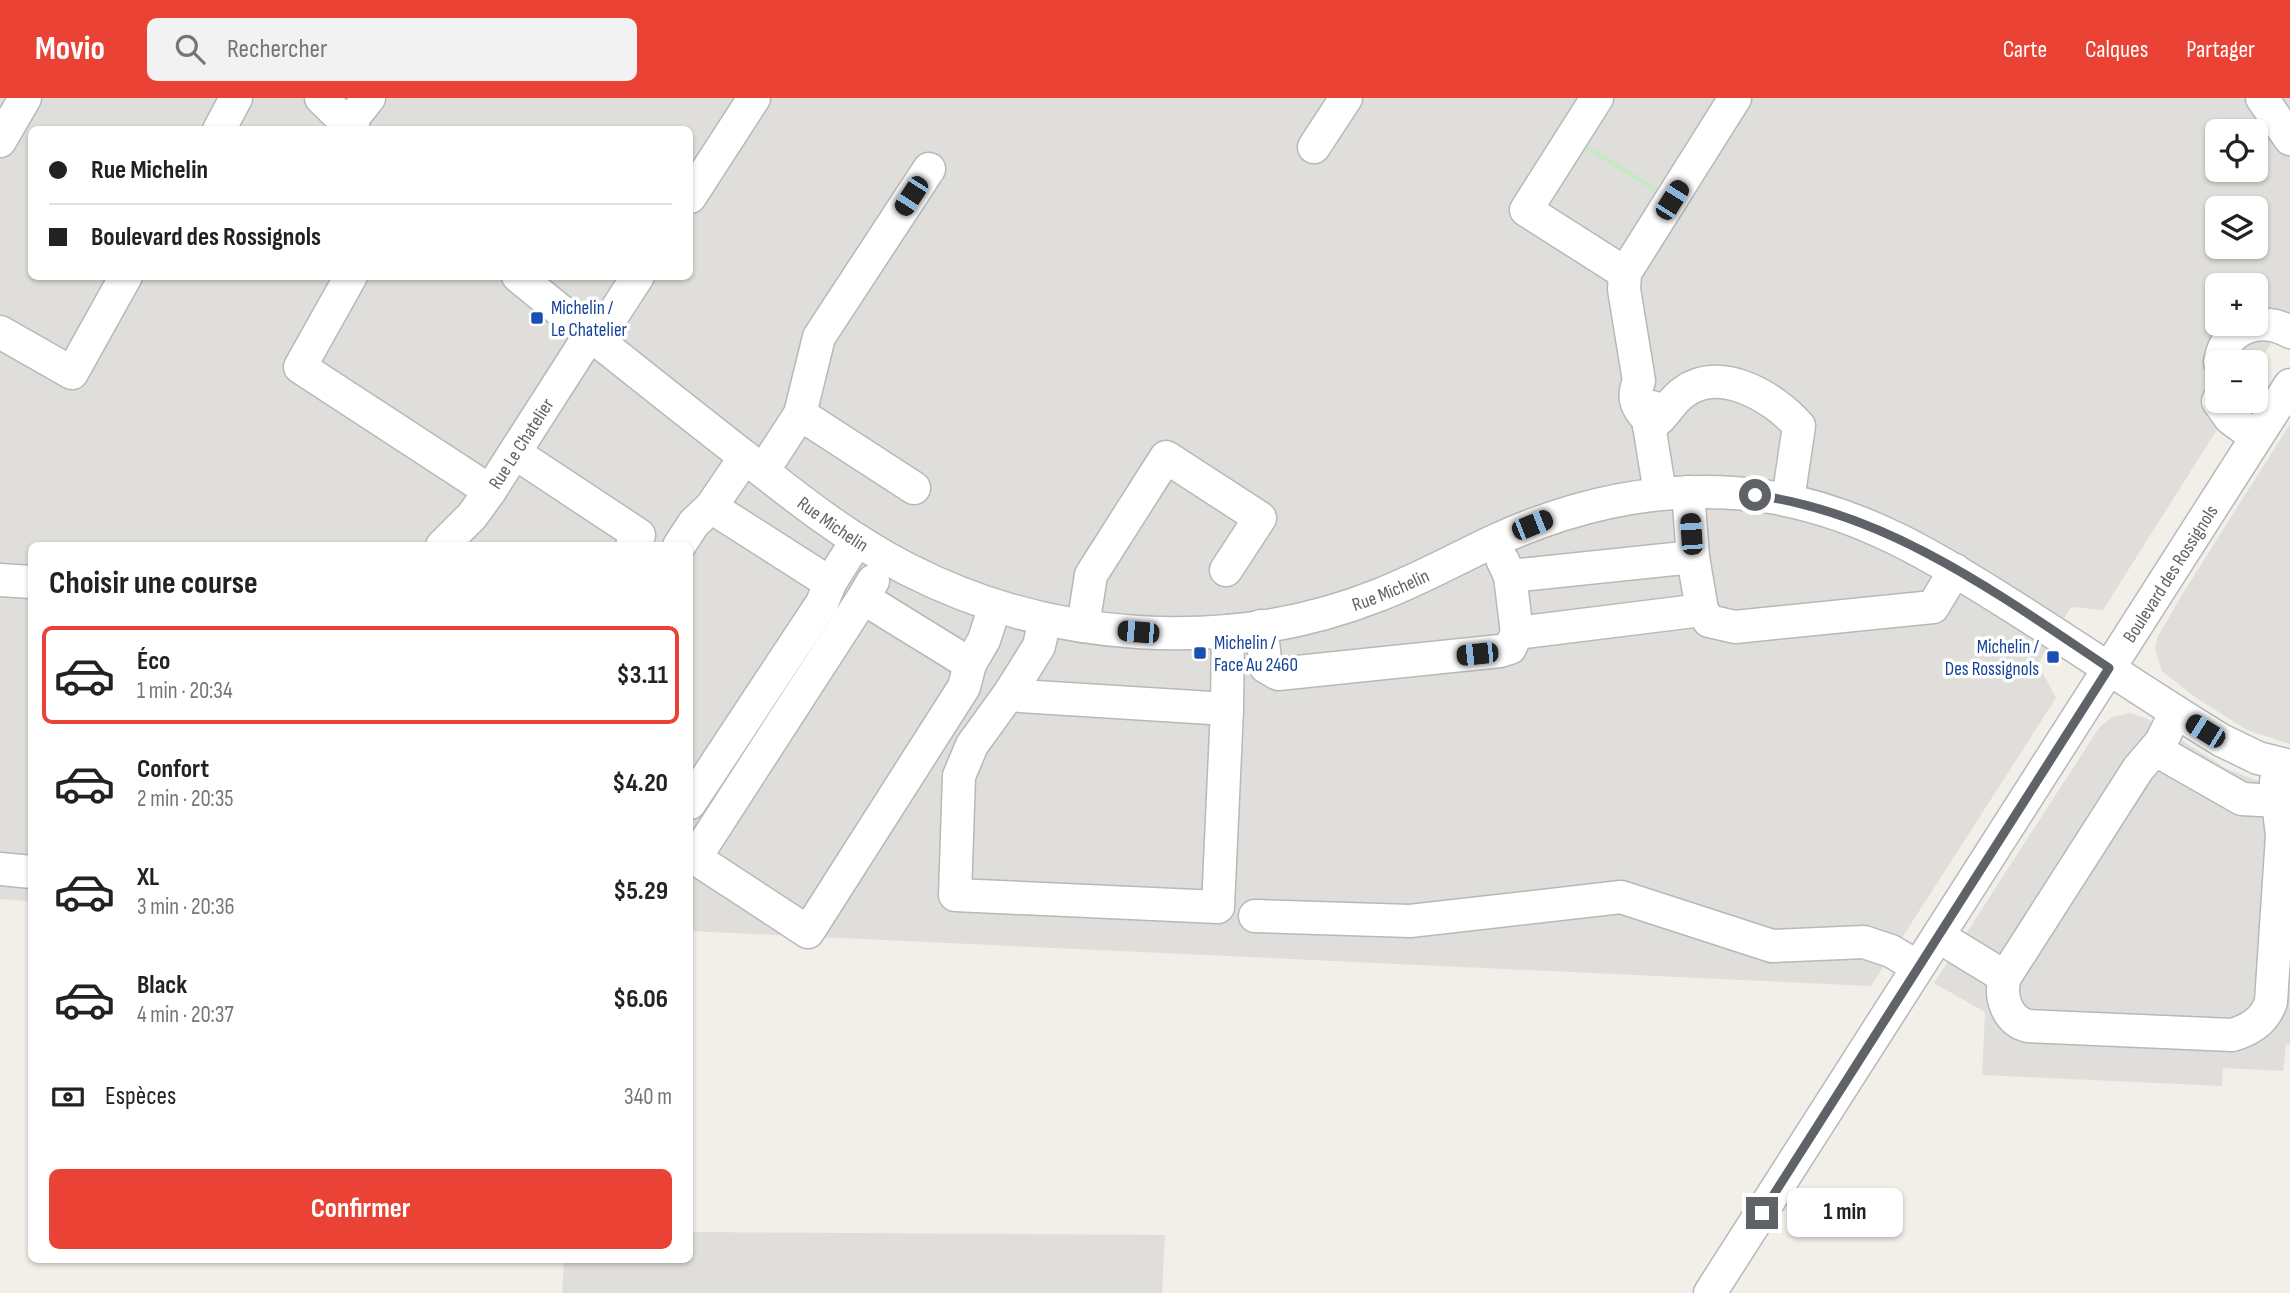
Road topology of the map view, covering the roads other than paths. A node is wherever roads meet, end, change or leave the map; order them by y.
1 (25, 98) edge
2 (236, 98) edge
3 (321, 98) edge
4 (369, 98) edge
5 (754, 98) edge
6 (1346, 98) edge
7 (1597, 98) edge
8 (1735, 98) edge
9 (2262, 98) edge
10 (221, 126) edge
11 (350, 126) edge
12 (352, 126) edge
13 (2290, 139) edge
14 (0, 141) edge
15 (1314, 148) dead end
16 (929, 169) dead end
17 (693, 192) edge
18 (1625, 273) junction
19 (124, 280) edge
20 (349, 280) edge
21 (523, 280) edge
22 (635, 280) edge
23 (0, 332) edge
24 (2290, 332) edge
25 (590, 336) junction
26 (2225, 350) edge
27 (2290, 384) edge
28 (2226, 413) edge
29 (800, 414) junction
30 (1649, 423) junction
31 (2256, 437) junction
32 (515, 453) junction
33 (754, 464) junction
34 (914, 488) dead end
35 (490, 491) junction
36 (1674, 492) junction
37 (1788, 500) junction
38 (711, 507) junction
39 (857, 540) junction
40 (446, 542) edge
41 (635, 542) edge
42 (682, 542) edge
43 (1493, 542) junction
44 (1693, 557) junction
45 (887, 558) junction
46 (1226, 570) dead end
47 (1955, 570) junction
48 (1510, 576) junction
49 (0, 580) edge
50 (28, 582) edge
51 (830, 583) junction
52 (863, 598) junction
53 (995, 606) junction
54 (1702, 610) junction
55 (1045, 619) junction
56 (1083, 626) junction
57 (1261, 626) junction
58 (1228, 631) junction
59 (1517, 633) junction
60 (970, 664) junction
61 (2109, 668) junction
62 (1011, 691) junction
63 (1227, 709) junction
64 (2176, 712) junction
65 (2156, 750) junction
66 (2285, 765) edge
67 (693, 798) edge
68 (2278, 801) junction
69 (0, 869) edge
70 (28, 872) edge
71 (1255, 916) dead end
72 (1938, 936) junction
73 (1918, 967) junction
74 (2005, 977) junction
75 (1710, 1293) edge

1 - 14 street
2 - 10 street
3 - 11 street
4 - 12 street
5 - 17 street
6 - 15 street
7 - 18 street
8 - 18 street
9 - 13 street
16 - 29 street
18 - 30 street
19 - 23 street
20 - 35 street
21 - 25 street, Rue Michelin
22 - 25 street, Rue Le Chatelier
24 - 26 street
25 - 32 street, Rue Le Chatelier
25 - 33 street, Rue Michelin
27 - 31 street, Boulevard des Rossignols
28 - 31 street
29 - 33 street
29 - 34 street
30 - 36 street
30 - 37 street
31 - 61 street, Boulevard des Rossignols
32 - 35 street, Rue Le Chatelier
32 - 41 street
33 - 38 street
33 - 39 street, Rue Michelin
35 - 40 street, Rue Le Chatelier
36 - 37 street, Rue Michelin
36 - 43 street, Rue Michelin
36 - 44 street
37 - 47 street, Rue Michelin
38 - 42 street
38 - 51 street
39 - 45 street, Rue Michelin
39 - 51 street
43 - 48 street
43 - 57 street, Rue Michelin
44 - 48 street
44 - 54 street
45 - 52 street
45 - 53 street, Rue Michelin
46 - 56 street
47 - 54 street
47 - 61 street, Rue Michelin
48 - 59 street
49 - 50 street
51 - 67 street
52 - 60 street
52 - 60 street
53 - 55 street, Rue Michelin
53 - 60 street
54 - 59 street
55 - 56 street, Rue Michelin
55 - 62 street
56 - 58 street, Rue Michelin
57 - 58 street, Rue Michelin
57 - 59 street
58 - 63 street
61 - 64 street, Rue Michelin
61 - 72 street, Boulevard des Rossignols
62 - 63 street
62 - 63 street
64 - 65 street
64 - 66 street, Rue Michelin
65 - 68 street
65 - 74 street
66 - 68 street
68 - 74 street
69 - 70 street
71 - 73 street
72 - 73 street, Boulevard des Rossignols
72 - 74 street
73 - 75 street, Boulevard des Rossignols

